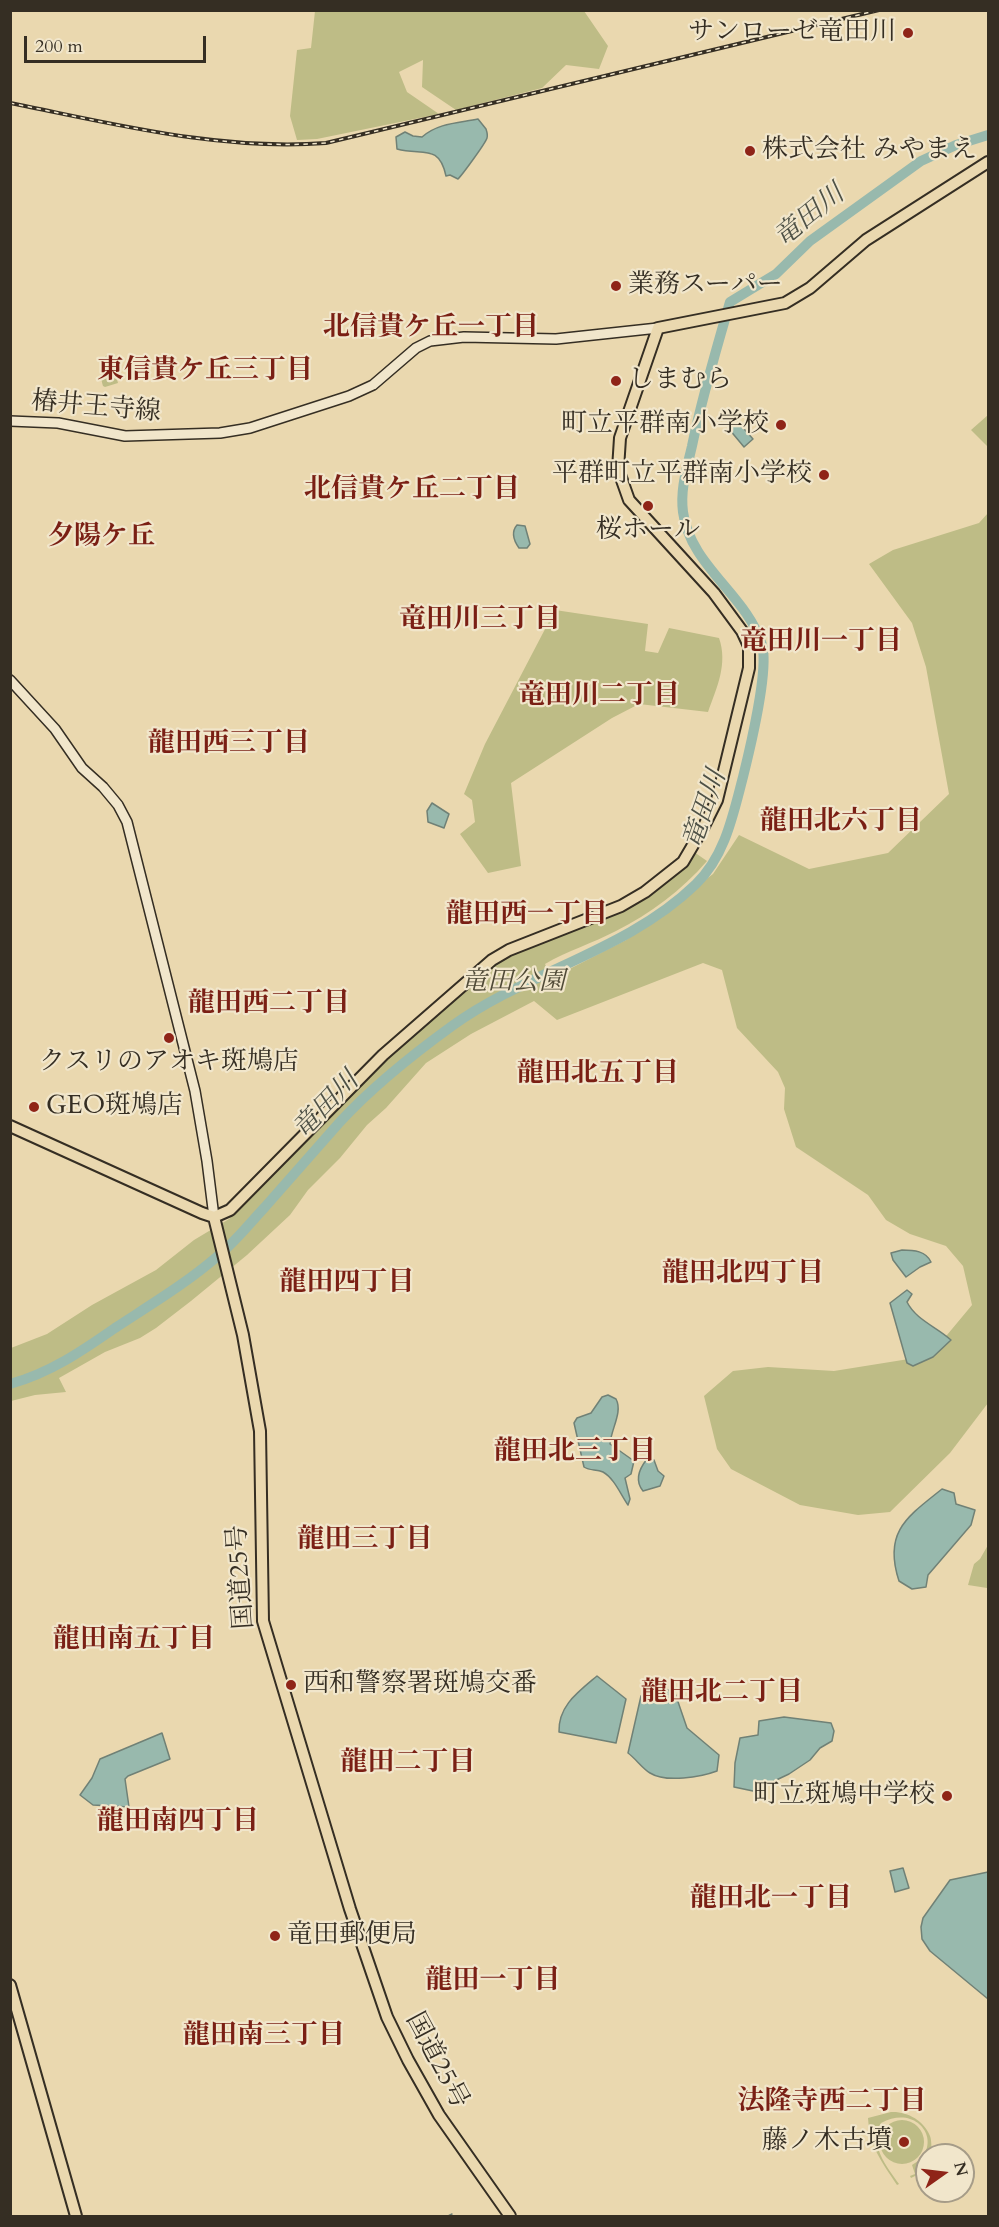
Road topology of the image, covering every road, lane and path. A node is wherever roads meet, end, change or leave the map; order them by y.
1 (988, 162) edge
2 (658, 328) junction
3 (10, 421) edge
4 (10, 680) edge
5 (10, 1126) edge
6 (214, 1217) junction
7 (10, 1985) edge
8 (76, 2217) edge
9 (510, 2217) edge

1 - 2 highway
2 - 3 main road, 椿井王寺線
2 - 6 highway
4 - 6 main road
5 - 6 highway
6 - 9 highway, 国道25号
7 - 8 highway

